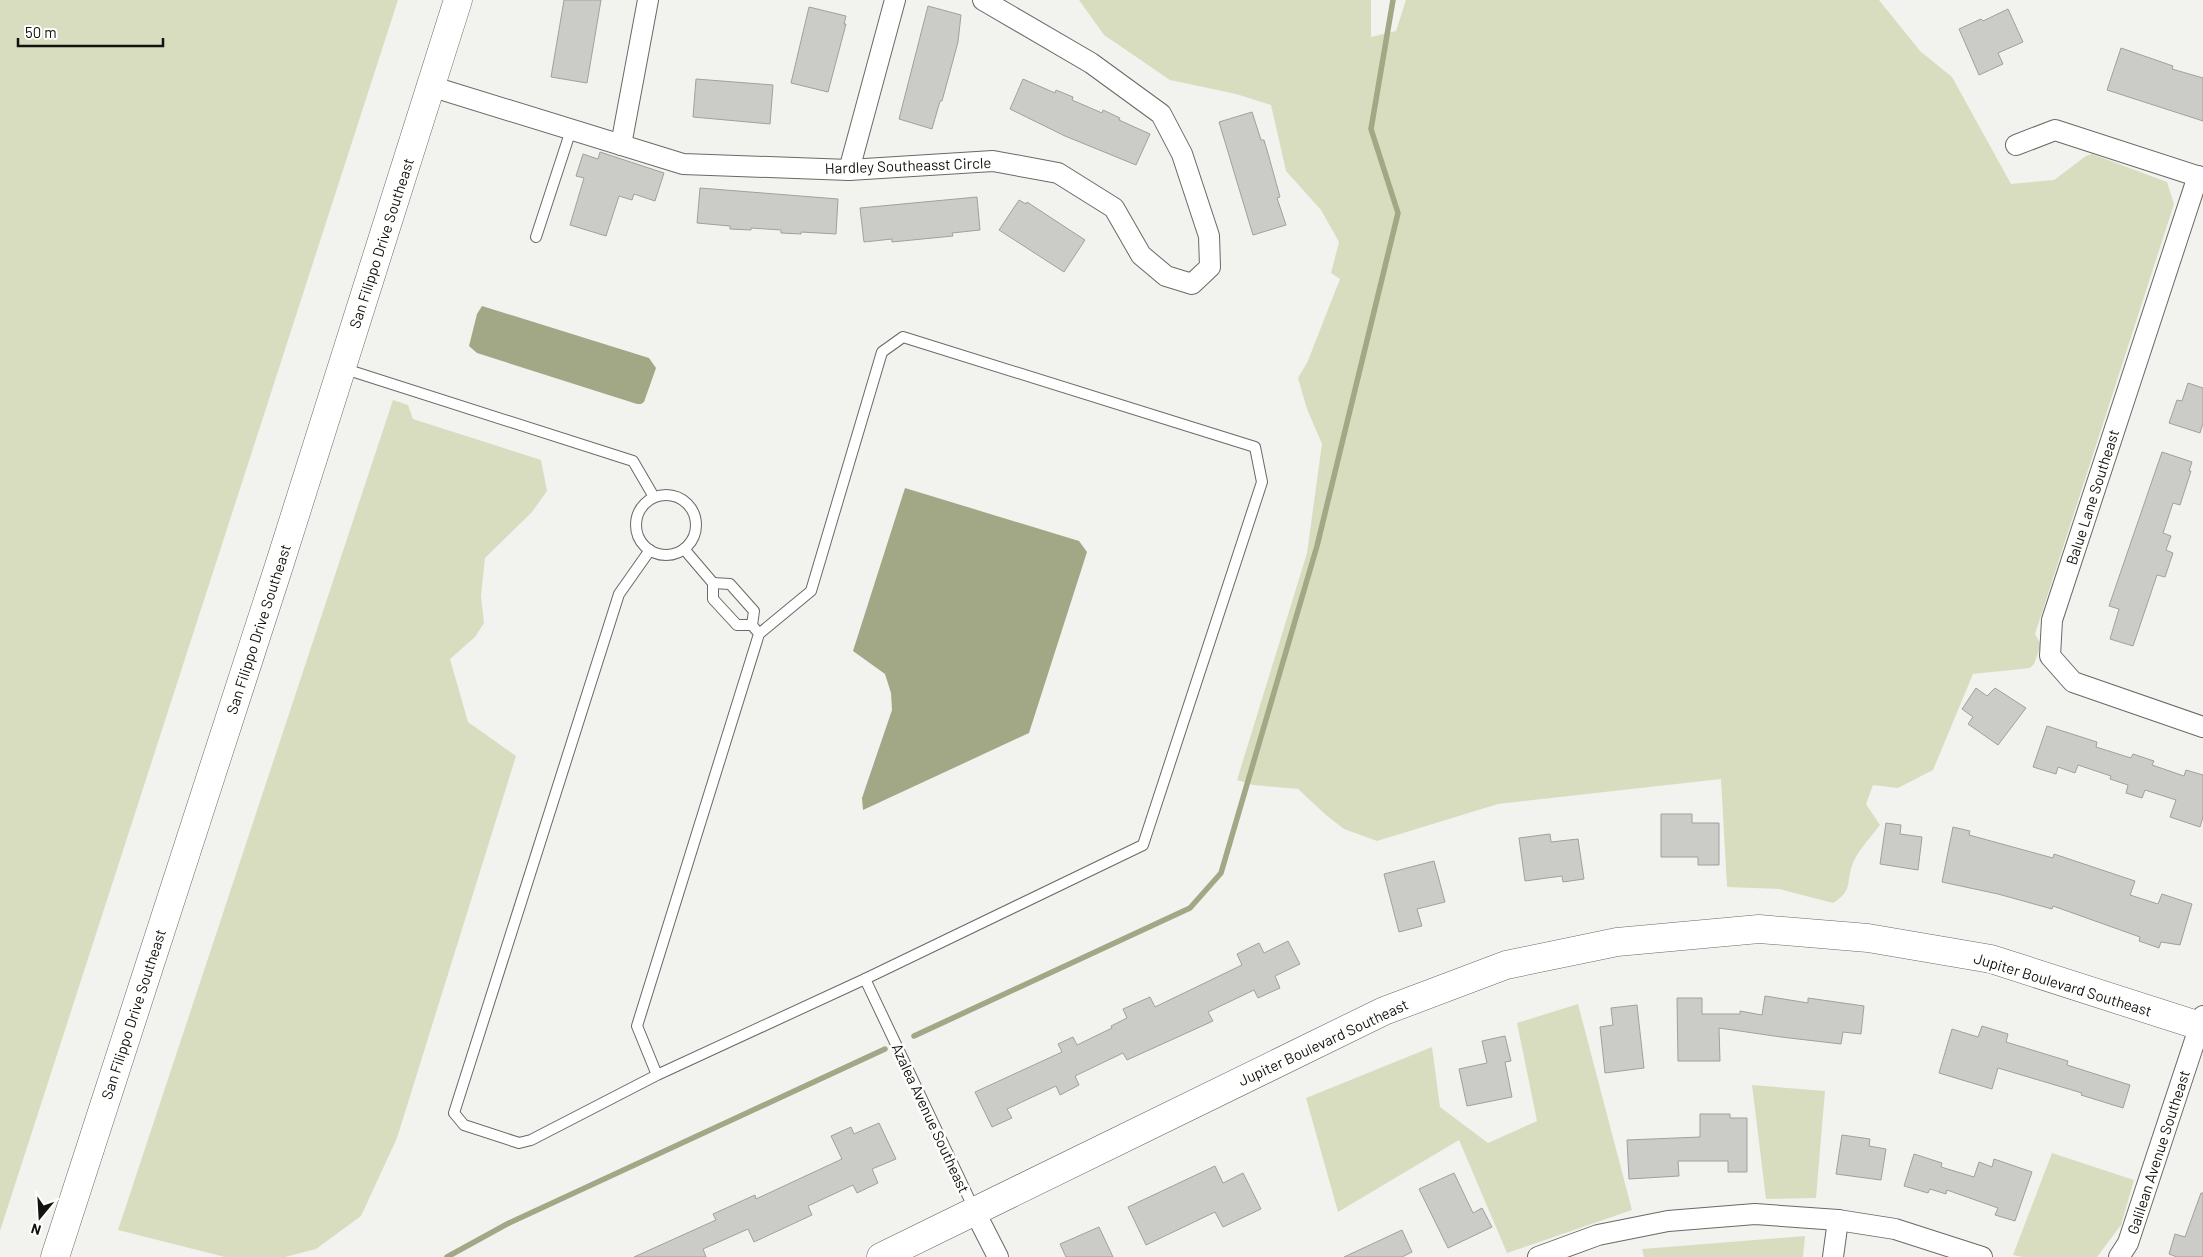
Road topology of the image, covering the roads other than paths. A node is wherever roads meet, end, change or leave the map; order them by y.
1 (458, 0) edge
2 (648, 0) edge
3 (895, 0) edge
4 (982, 0) edge
5 (430, 86) junction
6 (570, 130) junction
7 (621, 145) junction
8 (2016, 145) dead end
9 (849, 170) junction
10 (2201, 177) edge
11 (536, 237) dead end
12 (341, 368) junction
13 (654, 497) junction
14 (684, 549) junction
15 (650, 550) junction
16 (713, 583) junction
17 (752, 625) junction
18 (759, 634) junction
19 (2203, 727) edge
20 (865, 979) junction
21 (2202, 1023) edge
22 (657, 1075) junction
23 (975, 1212) junction
24 (1838, 1220) junction
25 (55, 1257) edge
26 (882, 1257) edge
27 (998, 1257) edge
28 (1538, 1257) edge
29 (1833, 1257) edge
30 (1982, 1257) edge
31 (2118, 1257) edge

1 - 5 street, San Filippo Drive Southeast
2 - 7 street
3 - 9 street
4 - 9 street, Hardley Southeasst Circle
5 - 6 street, Hardley Southeasst Circle
5 - 12 street, San Filippo Drive Southeast
6 - 7 street, Hardley Southeasst Circle
6 - 11 lane
7 - 9 street, Hardley Southeasst Circle
8 - 10 street
10 - 19 street, Balue Lane Southeast
12 - 13 lane
12 - 25 street, San Filippo Drive Southeast
13 - 14 lane
13 - 15 lane
14 - 15 lane
14 - 16 lane
15 - 22 lane
16 - 17 lane
16 - 17 lane
17 - 18 lane
18 - 20 lane
18 - 22 lane
20 - 22 lane
20 - 23 lane, Azalea Avenue Southeast
21 - 23 street, Jupiter Boulevard Southeast
21 - 31 street, Galilean Avenue Southeast
23 - 26 street, Jupiter Boulevard Southeast
23 - 27 street, Azalea Avenue Southeast
24 - 28 street
24 - 29 street
24 - 30 street

